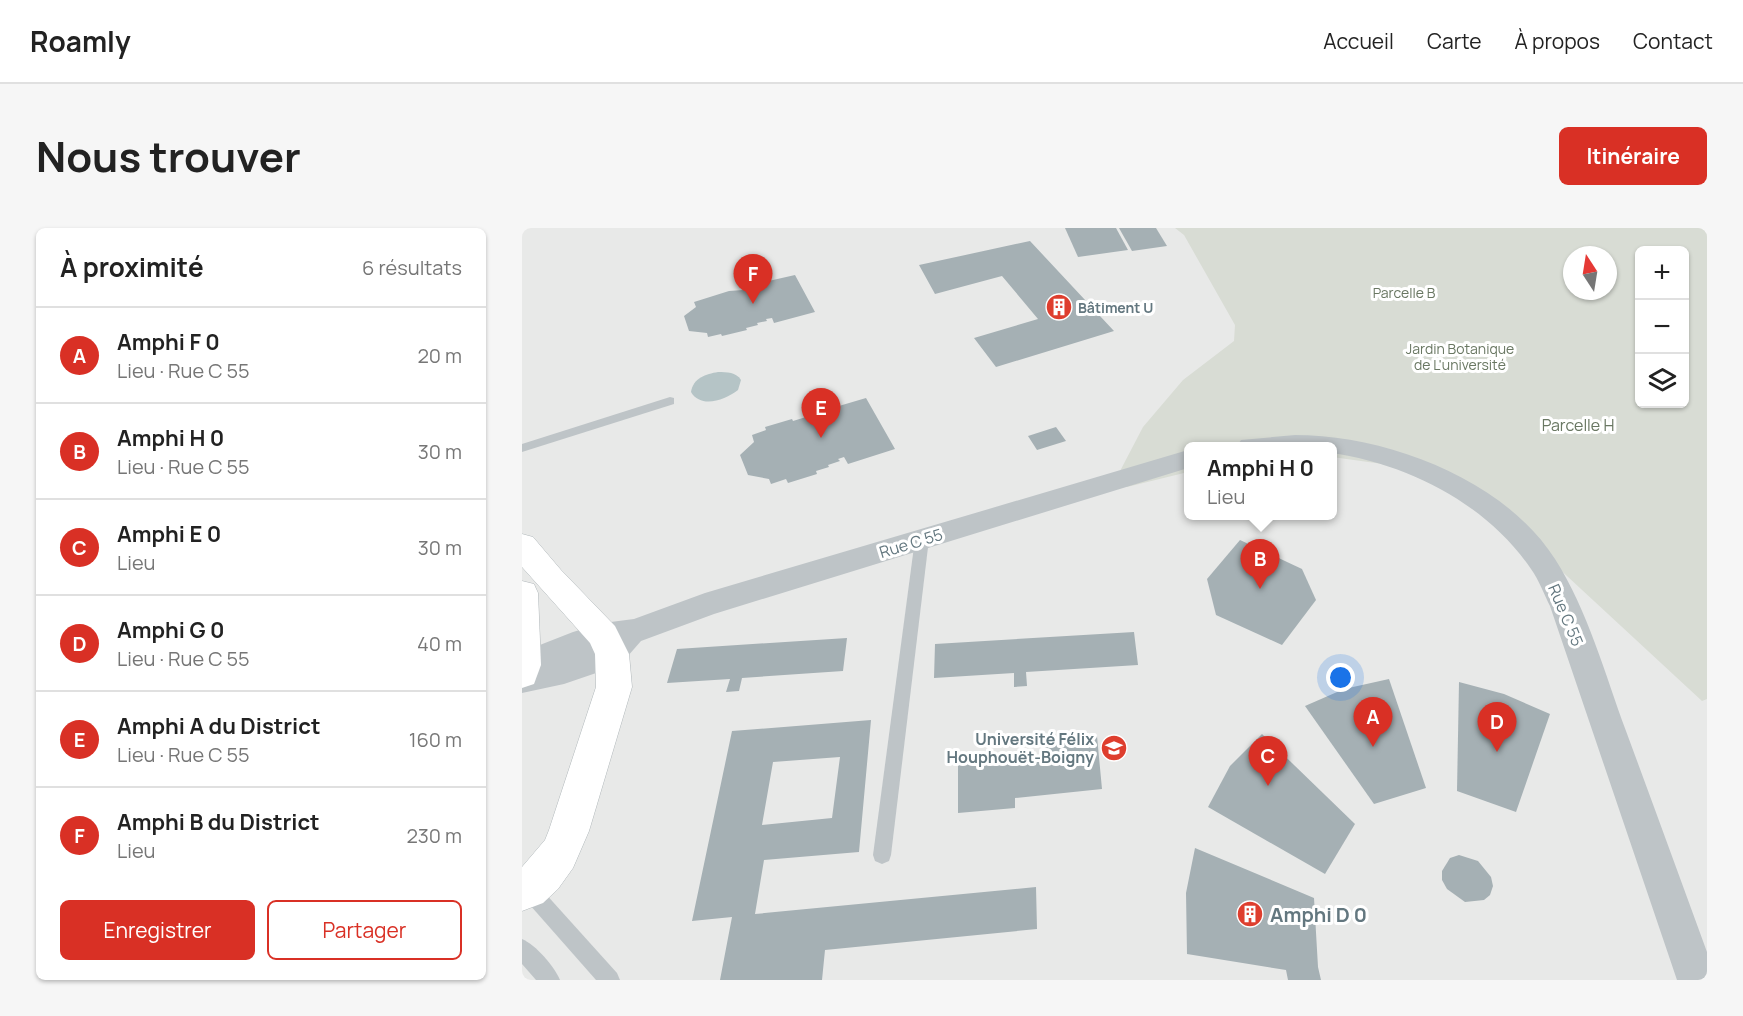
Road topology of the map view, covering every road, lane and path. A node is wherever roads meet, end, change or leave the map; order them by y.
1 (670, 401) dead end
2 (1337, 446) edge
3 (522, 448) edge
4 (1184, 460) edge
5 (922, 539) junction
6 (522, 545) edge
7 (522, 593) edge
8 (617, 640) junction
9 (523, 673) edge
10 (882, 855) dead end
11 (524, 888) edge
12 (522, 949) edge
13 (550, 980) edge
14 (610, 980) edge
15 (1697, 980) edge

1 - 3 lane
2 - 15 street, Rue C 55
4 - 5 street, Rue C 55
5 - 8 street, Rue C 55
5 - 10 lane
6 - 8 street
7 - 9 street
8 - 9 street, Rue C 55
8 - 11 street
11 - 14 lane
12 - 13 lane

